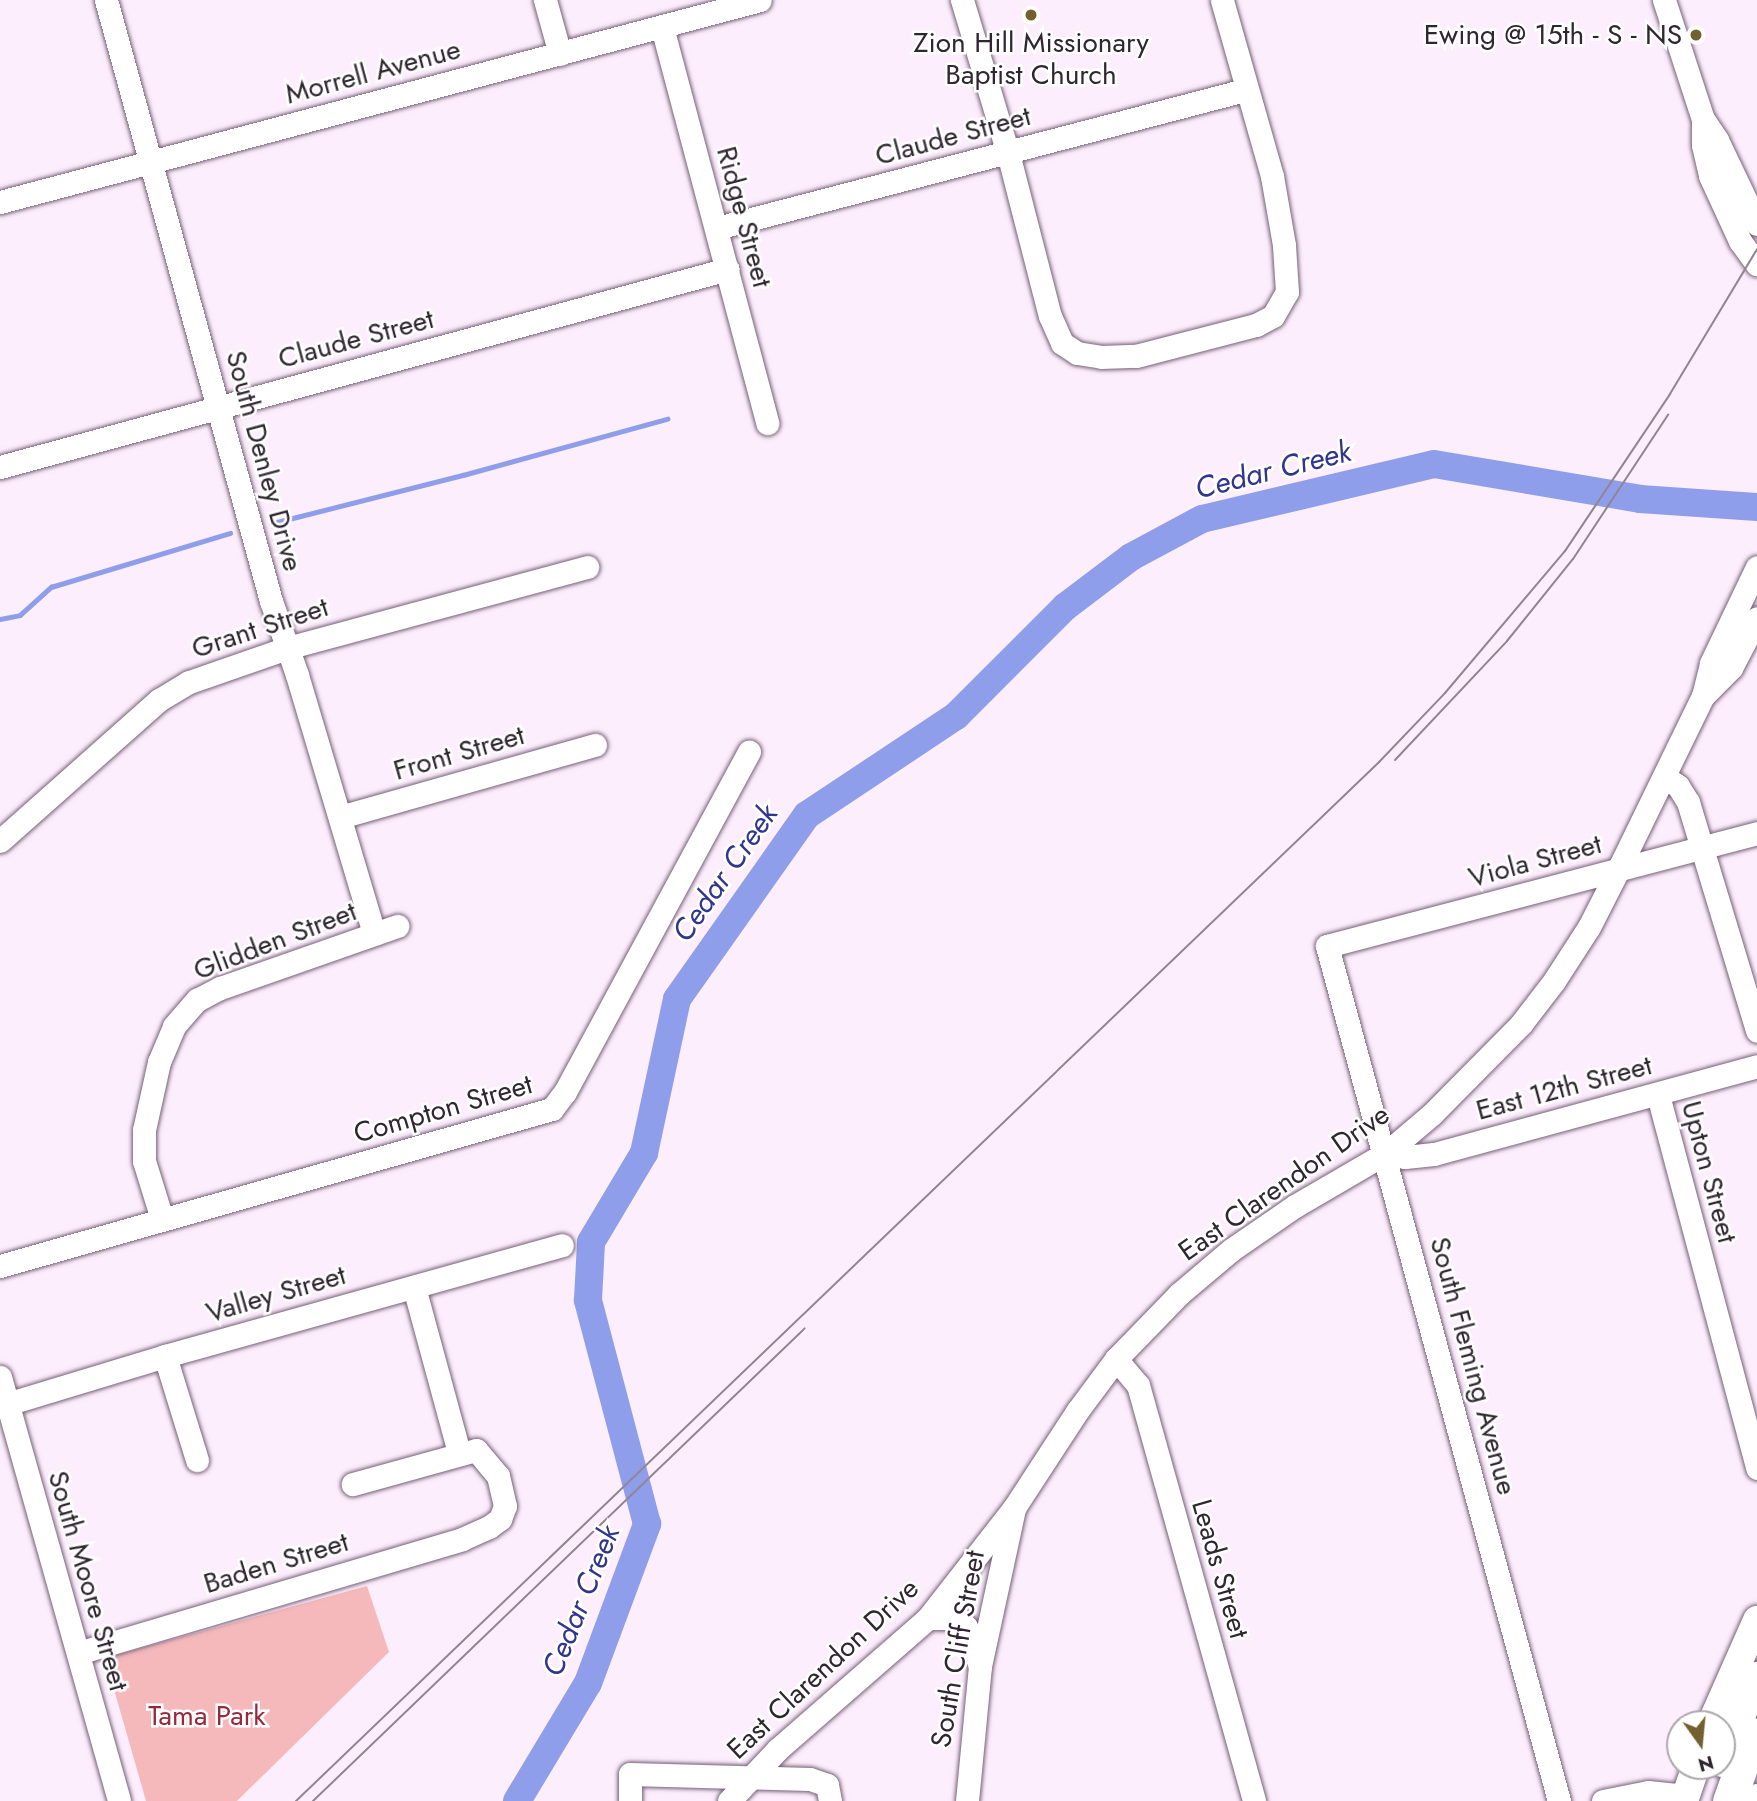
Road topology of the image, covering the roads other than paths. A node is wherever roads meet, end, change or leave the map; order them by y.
1 (106, 0) edge
2 (545, 0) edge
3 (760, 0) edge
4 (962, 0) edge
5 (1222, 0) edge
6 (1664, 0) edge
7 (662, 27) junction
8 (560, 54) junction
9 (1245, 90) junction
10 (1703, 119) junction
11 (1008, 153) junction
12 (150, 161) junction
13 (0, 202) edge
14 (1757, 224) edge
15 (717, 228) junction
16 (1757, 264) edge
17 (728, 269) junction
18 (218, 408) junction
19 (767, 423) dead end
20 (0, 467) edge
21 (587, 567) dead end
22 (1757, 567) edge
23 (1757, 618) edge
24 (286, 648) junction
25 (1703, 696) junction
26 (595, 745) dead end
27 (749, 752) dead end
28 (1665, 777) junction
29 (340, 817) junction
30 (1757, 833) edge
31 (0, 841) edge
32 (1704, 848) junction
33 (1618, 870) junction
34 (397, 926) dead end
35 (374, 934) junction
36 (1327, 946) joint
37 (1757, 1031) edge
38 (1757, 1066) edge
39 (1658, 1094) junction
40 (1386, 1153) junction
41 (162, 1219) junction
42 (562, 1245) dead end
43 (0, 1266) edge
44 (414, 1287) junction
45 (165, 1356) junction
46 (1116, 1359) junction
47 (0, 1377) edge
48 (8, 1404) junction
49 (468, 1452) junction
50 (197, 1460) dead end
51 (1757, 1468) edge
52 (353, 1484) dead end
53 (1014, 1508) junction
54 (928, 1618) junction
55 (1757, 1620) edge
56 (78, 1653) junction
57 (980, 1665) junction
58 (1757, 1678) edge
59 (1717, 1710) edge
60 (1736, 1722) edge
61 (1757, 1725) edge
62 (750, 1777) junction
63 (1694, 1780) edge
64 (1708, 1780) edge
65 (830, 1798) edge
66 (1692, 1799) edge
67 (119, 1801) edge
68 (629, 1801) edge
69 (729, 1801) edge
70 (967, 1801) edge
71 (1254, 1801) edge
72 (1559, 1801) edge
73 (1603, 1801) edge
74 (1729, 1801) edge

1 - 12 street, South Denley Drive
2 - 8 street
3 - 7 street, Morrell Avenue
4 - 11 street
5 - 9 street
6 - 10 street
7 - 8 street, Morrell Avenue
7 - 15 street, Ridge Street
8 - 12 street, Morrell Avenue
9 - 11 street, Claude Street
9 - 11 street
10 - 14 street
10 - 16 street
11 - 15 street, Claude Street
12 - 13 street, Morrell Avenue
12 - 18 street, South Denley Drive
15 - 17 street, Ridge Street
17 - 18 street, Claude Street
17 - 19 street, Ridge Street
18 - 20 street, Claude Street
18 - 24 street, South Denley Drive
21 - 24 street, Grant Street
22 - 25 street, East Clarendon Drive
23 - 25 street, East Clarendon Drive
24 - 29 street, South Denley Drive
24 - 31 street, Grant Street
25 - 28 street, East Clarendon Drive
26 - 29 street, Front Street
27 - 41 street, Compton Street
28 - 32 street
28 - 33 street, East Clarendon Drive
29 - 35 street, South Denley Drive
30 - 32 street, Viola Street
32 - 33 street, Viola Street
32 - 37 street
33 - 36 street, Viola Street
33 - 40 street, East Clarendon Drive
34 - 35 street, Glidden Street
35 - 41 street, Glidden Street
36 - 40 street, South Fleming Avenue
38 - 39 street, East 12th Street
39 - 40 street, East 12th Street
39 - 51 street, Upton Street
40 - 46 street, East Clarendon Drive
40 - 72 street, South Fleming Avenue
41 - 43 street, Compton Street
42 - 44 street, Valley Street
44 - 45 street, Valley Street
44 - 49 street
45 - 48 street, Valley Street
45 - 50 street
46 - 53 street, East Clarendon Drive
46 - 71 street, Leads Street
47 - 48 street, South Moore Street
48 - 56 street, South Moore Street
49 - 52 street
49 - 56 street, Baden Street
53 - 54 street, East Clarendon Drive
53 - 57 street, South Cliff Street
54 - 57 street
54 - 62 street, East Clarendon Drive
55 - 59 main road
56 - 67 street, South Moore Street
57 - 70 street, South Cliff Street
58 - 60 highway
61 - 74 highway
62 - 65 street
62 - 68 street
62 - 69 street, East Clarendon Drive
63 - 66 main road
64 - 66 highway
66 - 73 street

